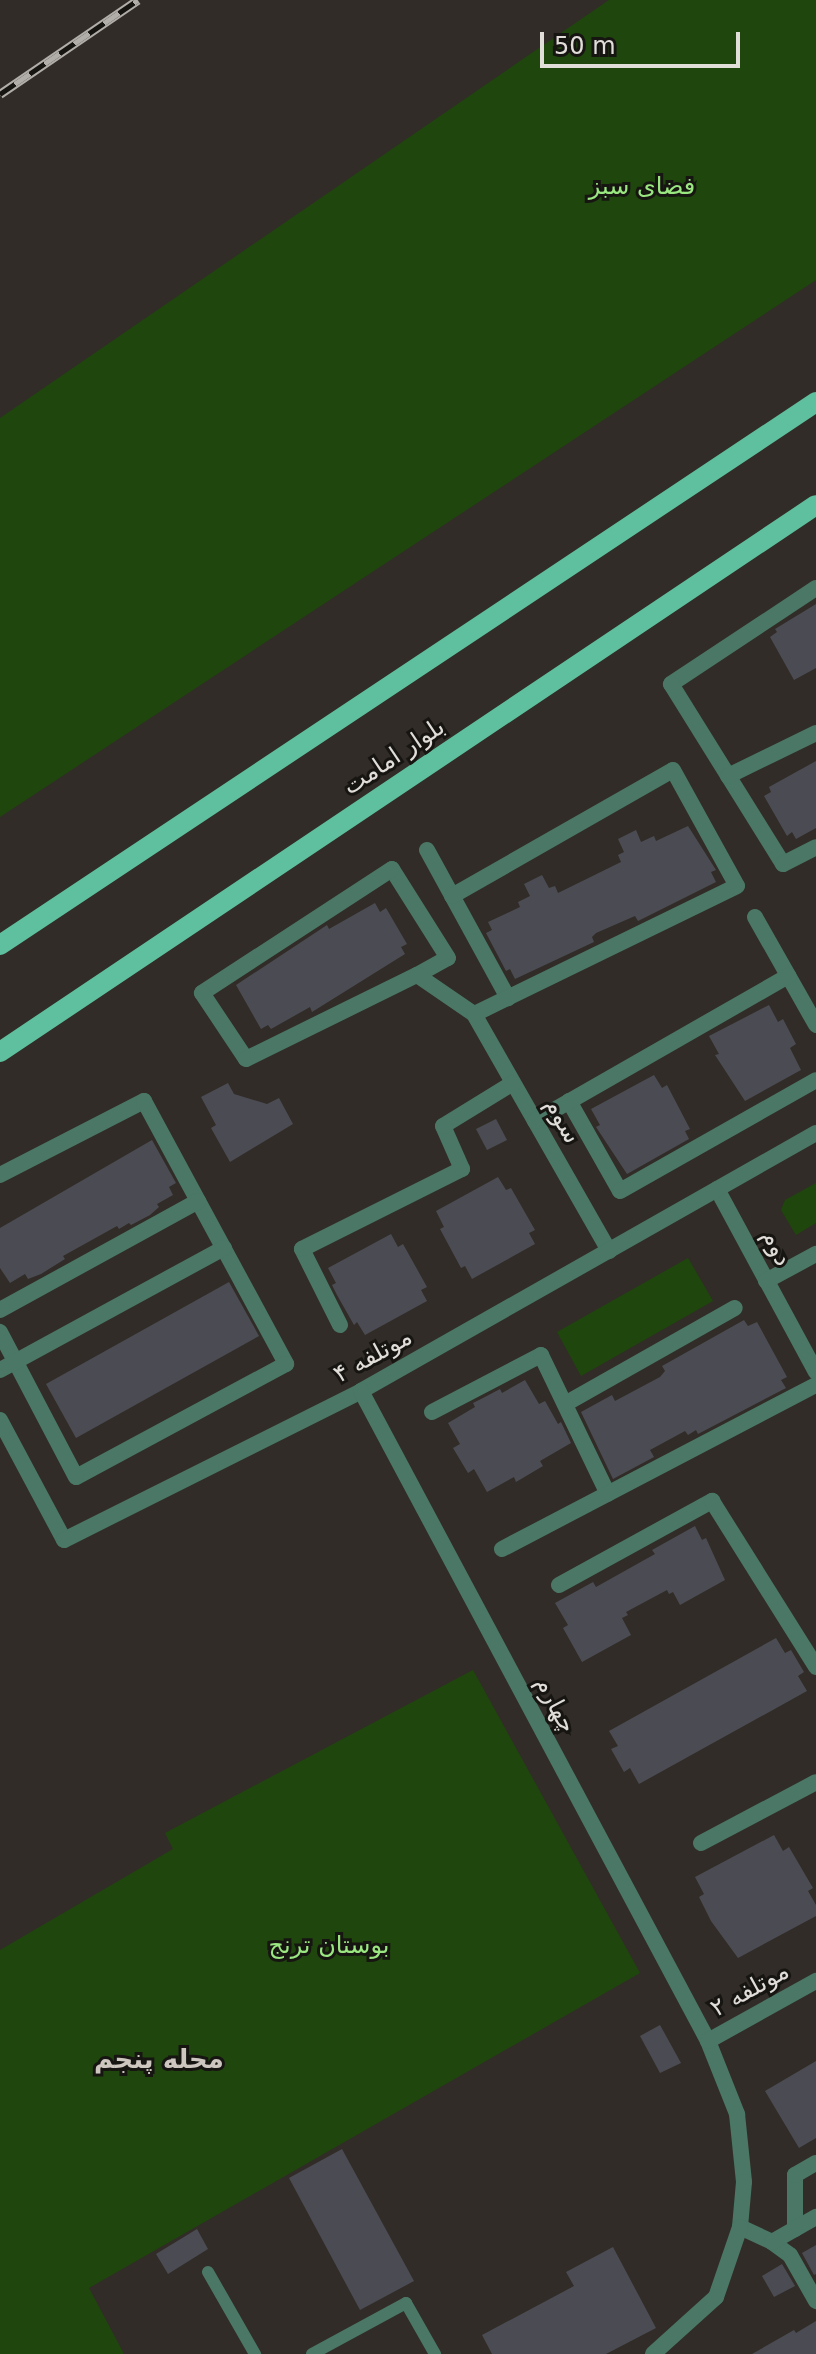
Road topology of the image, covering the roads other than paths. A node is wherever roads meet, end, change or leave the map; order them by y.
1 (816, 402) edge
2 (816, 505) edge
3 (816, 588) edge
4 (816, 733) edge
5 (728, 776) junction
6 (816, 847) edge
7 (427, 850) dead end
8 (452, 896) junction
9 (755, 917) dead end
10 (0, 945) edge
11 (417, 975) junction
12 (788, 976) junction
13 (508, 998) junction
14 (474, 1014) junction
15 (816, 1025) edge
16 (0, 1052) edge
17 (816, 1080) edge
18 (513, 1083) junction
19 (569, 1101) junction
20 (535, 1121) junction
21 (816, 1133) edge
22 (0, 1175) edge
23 (717, 1189) junction
24 (198, 1201) junction
25 (224, 1248) junction
26 (609, 1251) junction
27 (816, 1254) edge
28 (766, 1281) junction
29 (735, 1308) dead end
30 (0, 1310) edge
31 (340, 1325) dead end
32 (0, 1332) edge
33 (15, 1361) junction
34 (0, 1370) edge
35 (816, 1372) edge
36 (816, 1385) edge
37 (361, 1391) junction
38 (565, 1404) junction
39 (432, 1412) dead end
40 (0, 1420) edge
41 (608, 1494) junction
42 (502, 1549) dead end
43 (559, 1585) dead end
44 (816, 1667) edge
45 (816, 1782) edge
46 (701, 1843) dead end
47 (816, 1981) edge
48 (708, 2041) junction
49 (816, 2163) edge
50 (816, 2217) edge
51 (740, 2227) junction
52 (795, 2229) junction
53 (772, 2242) junction
54 (208, 2272) dead end
55 (816, 2301) edge
56 (255, 2354) edge
57 (312, 2354) edge
58 (435, 2354) edge
59 (653, 2354) edge

1 - 10 main road
2 - 16 main road, بلوار امامت
3 - 5 street
4 - 5 street
5 - 6 street
7 - 8 street
8 - 13 street
8 - 13 street
9 - 12 street
11 - 11 street
11 - 14 street
12 - 15 street
12 - 19 street
13 - 14 street
14 - 18 street, سوم
17 - 19 street
18 - 20 street, سوم
18 - 31 street
19 - 20 street
20 - 26 street, سوم
21 - 23 street, موتلفه ۴
22 - 24 street
23 - 26 street, موتلفه ۴
23 - 28 street, دوم
24 - 25 street
24 - 30 street
25 - 33 street
25 - 33 street
26 - 37 street, موتلفه ۴
27 - 28 street
28 - 35 street, دوم
29 - 38 street
32 - 33 street
33 - 34 street
36 - 41 street
37 - 40 street, موتلفه ۴
37 - 48 street, چهارم
38 - 39 street
38 - 41 street
41 - 42 street
43 - 44 street
45 - 46 street
47 - 48 street, موتلفه ۲
48 - 51 street, چهارم
49 - 52 street
50 - 52 street
51 - 53 street
51 - 59 street, چهارم
52 - 53 street
53 - 55 street
54 - 56 lane
57 - 58 lane

